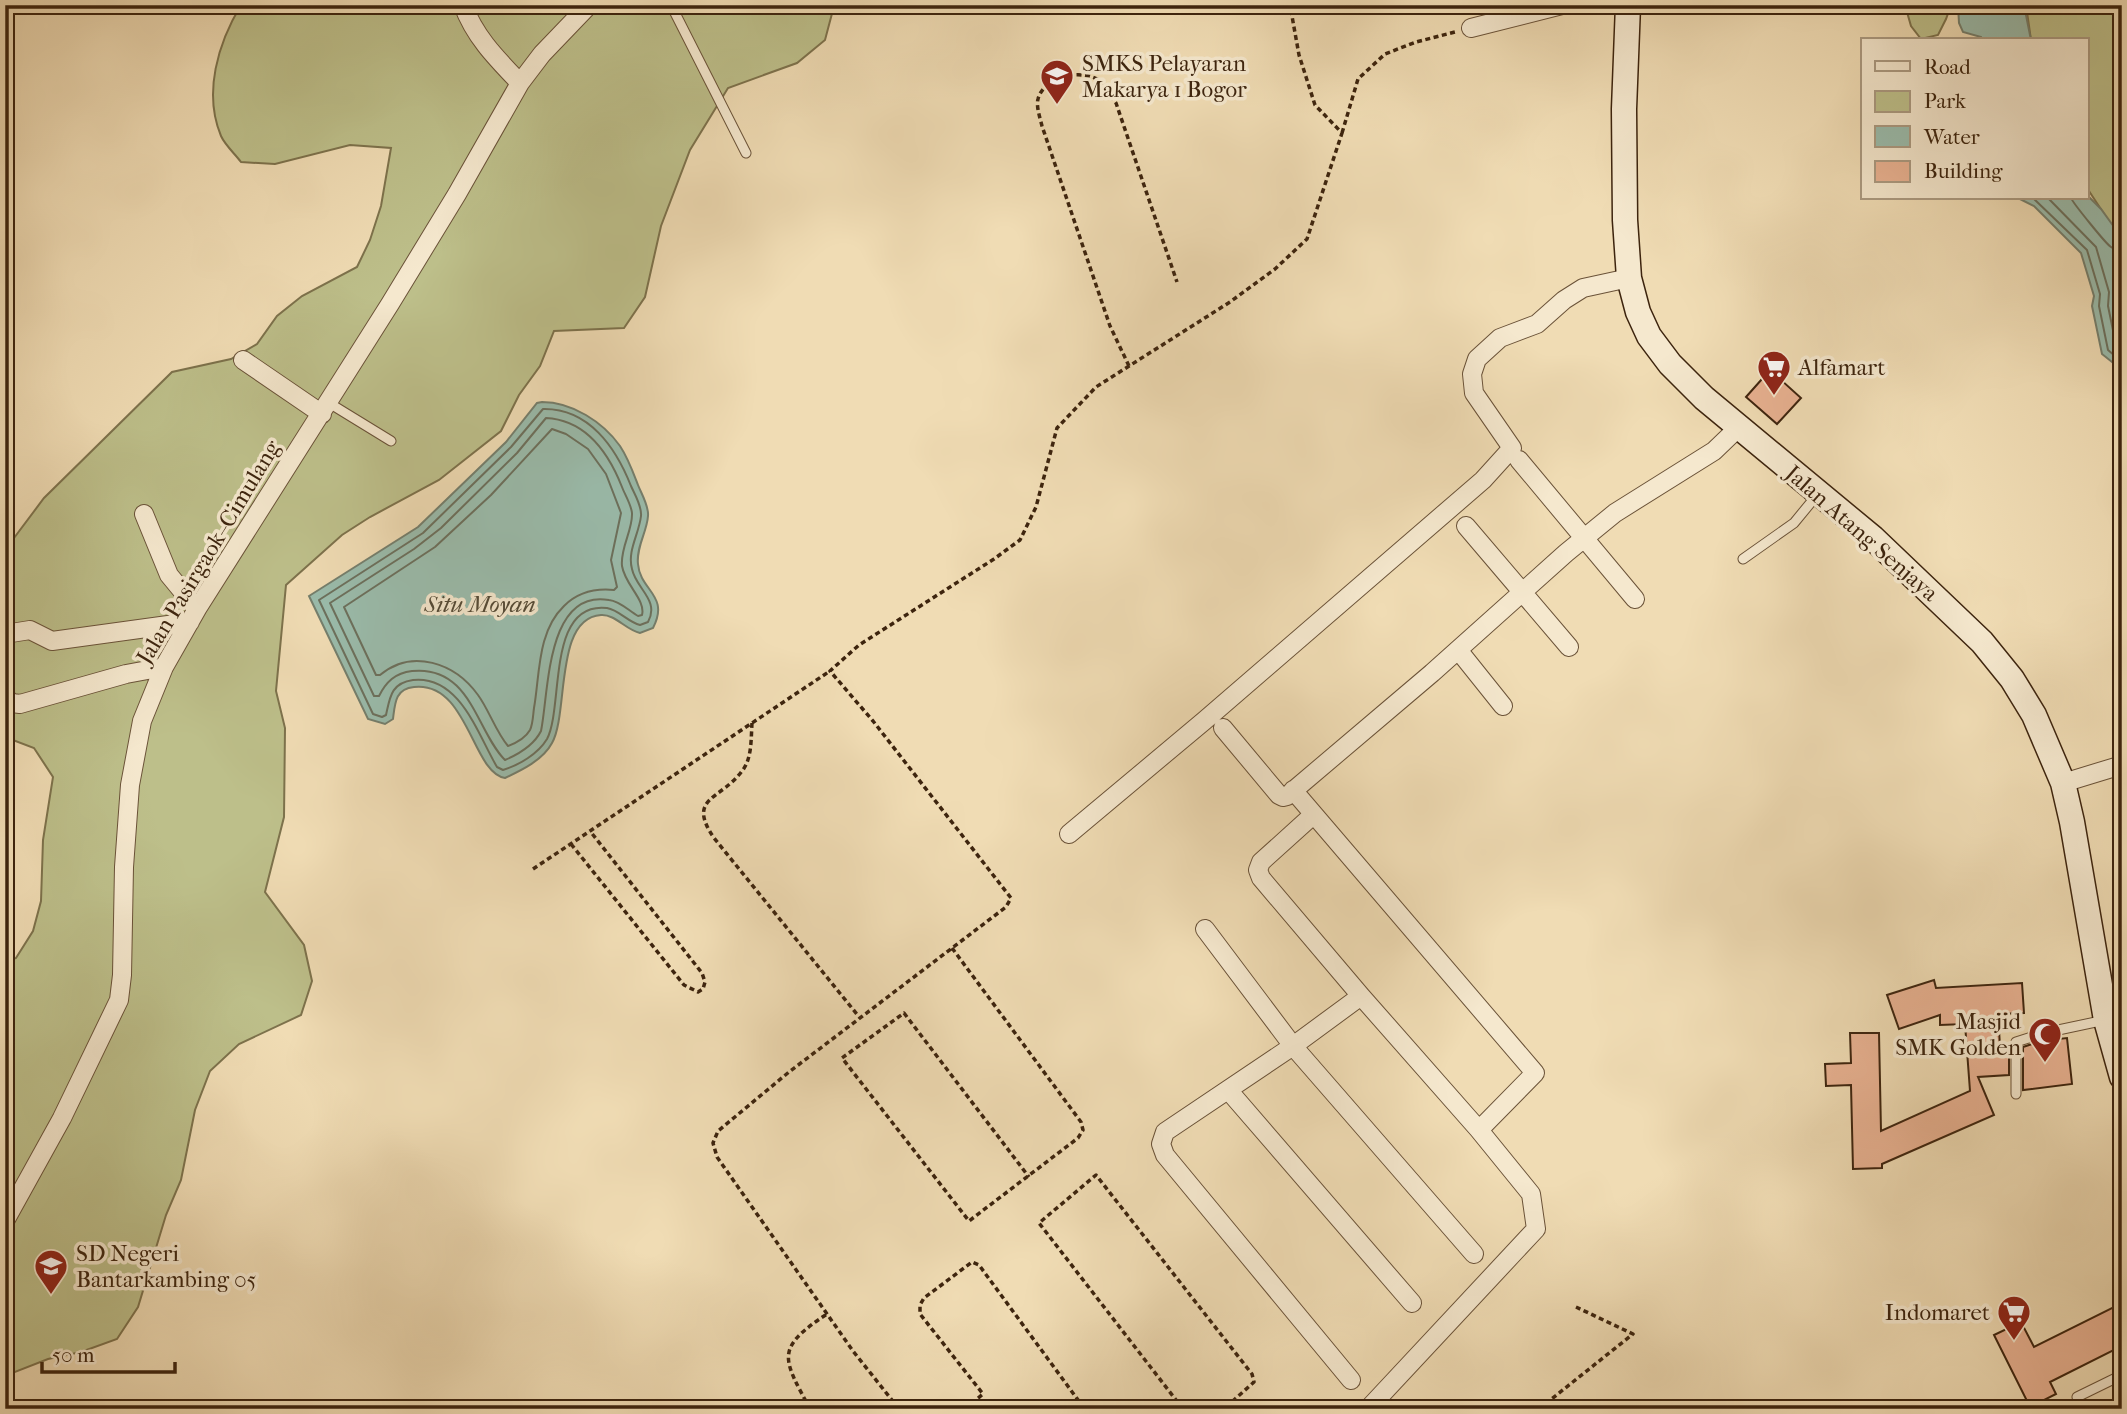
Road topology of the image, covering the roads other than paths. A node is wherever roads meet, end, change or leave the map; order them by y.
1 (463, 5) edge
2 (671, 5) edge
3 (1628, 5) edge
4 (1556, 6) edge
5 (583, 7) edge
6 (1471, 28) road end
7 (520, 83) junction
8 (746, 153) dead end
9 (1620, 280) junction
10 (243, 360) dead end
11 (326, 408) junction
12 (1735, 432) junction
13 (391, 441) dead end
14 (1519, 460) dead end
15 (1814, 500) junction
16 (144, 514) dead end
17 (1466, 526) dead end
18 (1585, 538) junction
19 (1743, 559) dead end
20 (1523, 594) junction
21 (1635, 599) dead end
22 (193, 615) junction
23 (5, 634) edge
24 (1569, 648) dead end
25 (1459, 650) junction
26 (164, 667) junction
27 (5, 697) edge
28 (1503, 706) dead end
29 (1223, 727) dead end
30 (2122, 765) edge
31 (2063, 783) junction
32 (1293, 790) junction
33 (1313, 814) junction
34 (1069, 834) dead end
35 (1205, 929) dead end
36 (1361, 996) junction
37 (2106, 1020) junction
38 (1293, 1046) junction
39 (2122, 1077) edge
40 (1229, 1091) junction
41 (2016, 1094) dead end
42 (1479, 1130) junction
43 (5, 1221) edge
44 (1474, 1254) dead end
45 (1412, 1303) dead end
46 (2122, 1375) edge
47 (1351, 1380) dead end
48 (2077, 1397) dead end
49 (1368, 1409) edge

1 - 7 street
2 - 8 lane
3 - 9 main road, Jalan Atang Senjaya
4 - 6 street
5 - 7 street, Jalan Pasirgaok–Cimulang
7 - 11 street, Jalan Pasirgaok–Cimulang
9 - 12 main road, Jalan Atang Senjaya
9 - 34 street
10 - 11 street
11 - 13 lane
11 - 22 street, Jalan Pasirgaok–Cimulang
12 - 15 main road, Jalan Atang Senjaya
12 - 18 street
14 - 18 street
15 - 19 lane
15 - 31 main road, Jalan Atang Senjaya
16 - 22 street
17 - 20 street
18 - 20 street
18 - 21 street
20 - 24 street
20 - 25 street
22 - 23 street
22 - 26 street, Jalan Pasirgaok–Cimulang
25 - 28 street
25 - 32 street
26 - 27 street
26 - 43 street, Jalan Pasirgaok–Cimulang
29 - 32 street
30 - 31 street
31 - 37 main road, Jalan Atang Senjaya
32 - 33 street
33 - 36 street
33 - 42 street
35 - 38 street
36 - 38 street
36 - 42 street
37 - 39 main road, Jalan Atang Senjaya
37 - 41 lane
38 - 40 street
38 - 44 street
40 - 45 street
40 - 47 street
42 - 49 street
46 - 48 lane

